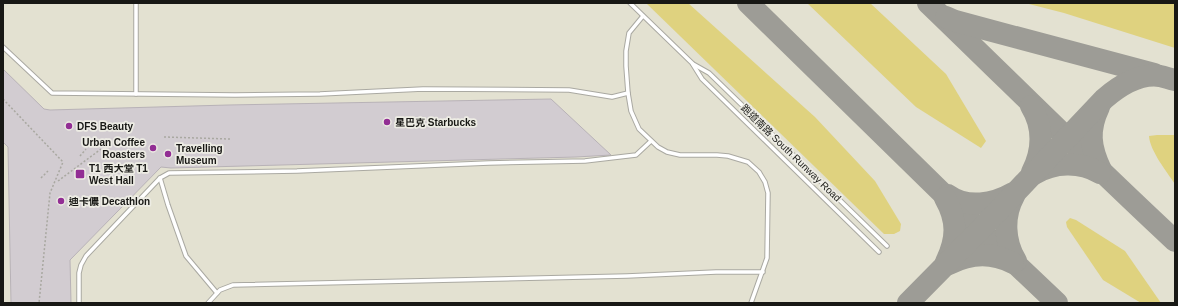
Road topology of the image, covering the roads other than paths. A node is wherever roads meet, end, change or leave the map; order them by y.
1 (136, 3) edge
2 (630, 3) edge
3 (643, 16) junction
4 (3, 47) edge
5 (692, 63) junction
6 (628, 93) junction
7 (136, 94) junction
8 (651, 141) junction
9 (160, 178) junction
10 (887, 246) dead end
11 (880, 252) dead end
12 (763, 272) junction
13 (217, 292) junction
14 (79, 303) edge
15 (208, 303) edge
16 (751, 303) edge

1 - 7 lane
2 - 3 lane, 跑道南路 South Runway Road
3 - 5 lane, 跑道南路 South Runway Road
3 - 6 lane
4 - 7 lane
5 - 10 lane, 跑道南路 South Runway Road
5 - 11 lane, 跑道南路 South Runway Road
6 - 7 lane
6 - 8 lane
8 - 9 lane
8 - 12 lane
9 - 13 lane
9 - 14 lane
12 - 13 lane
12 - 16 lane
13 - 15 lane

